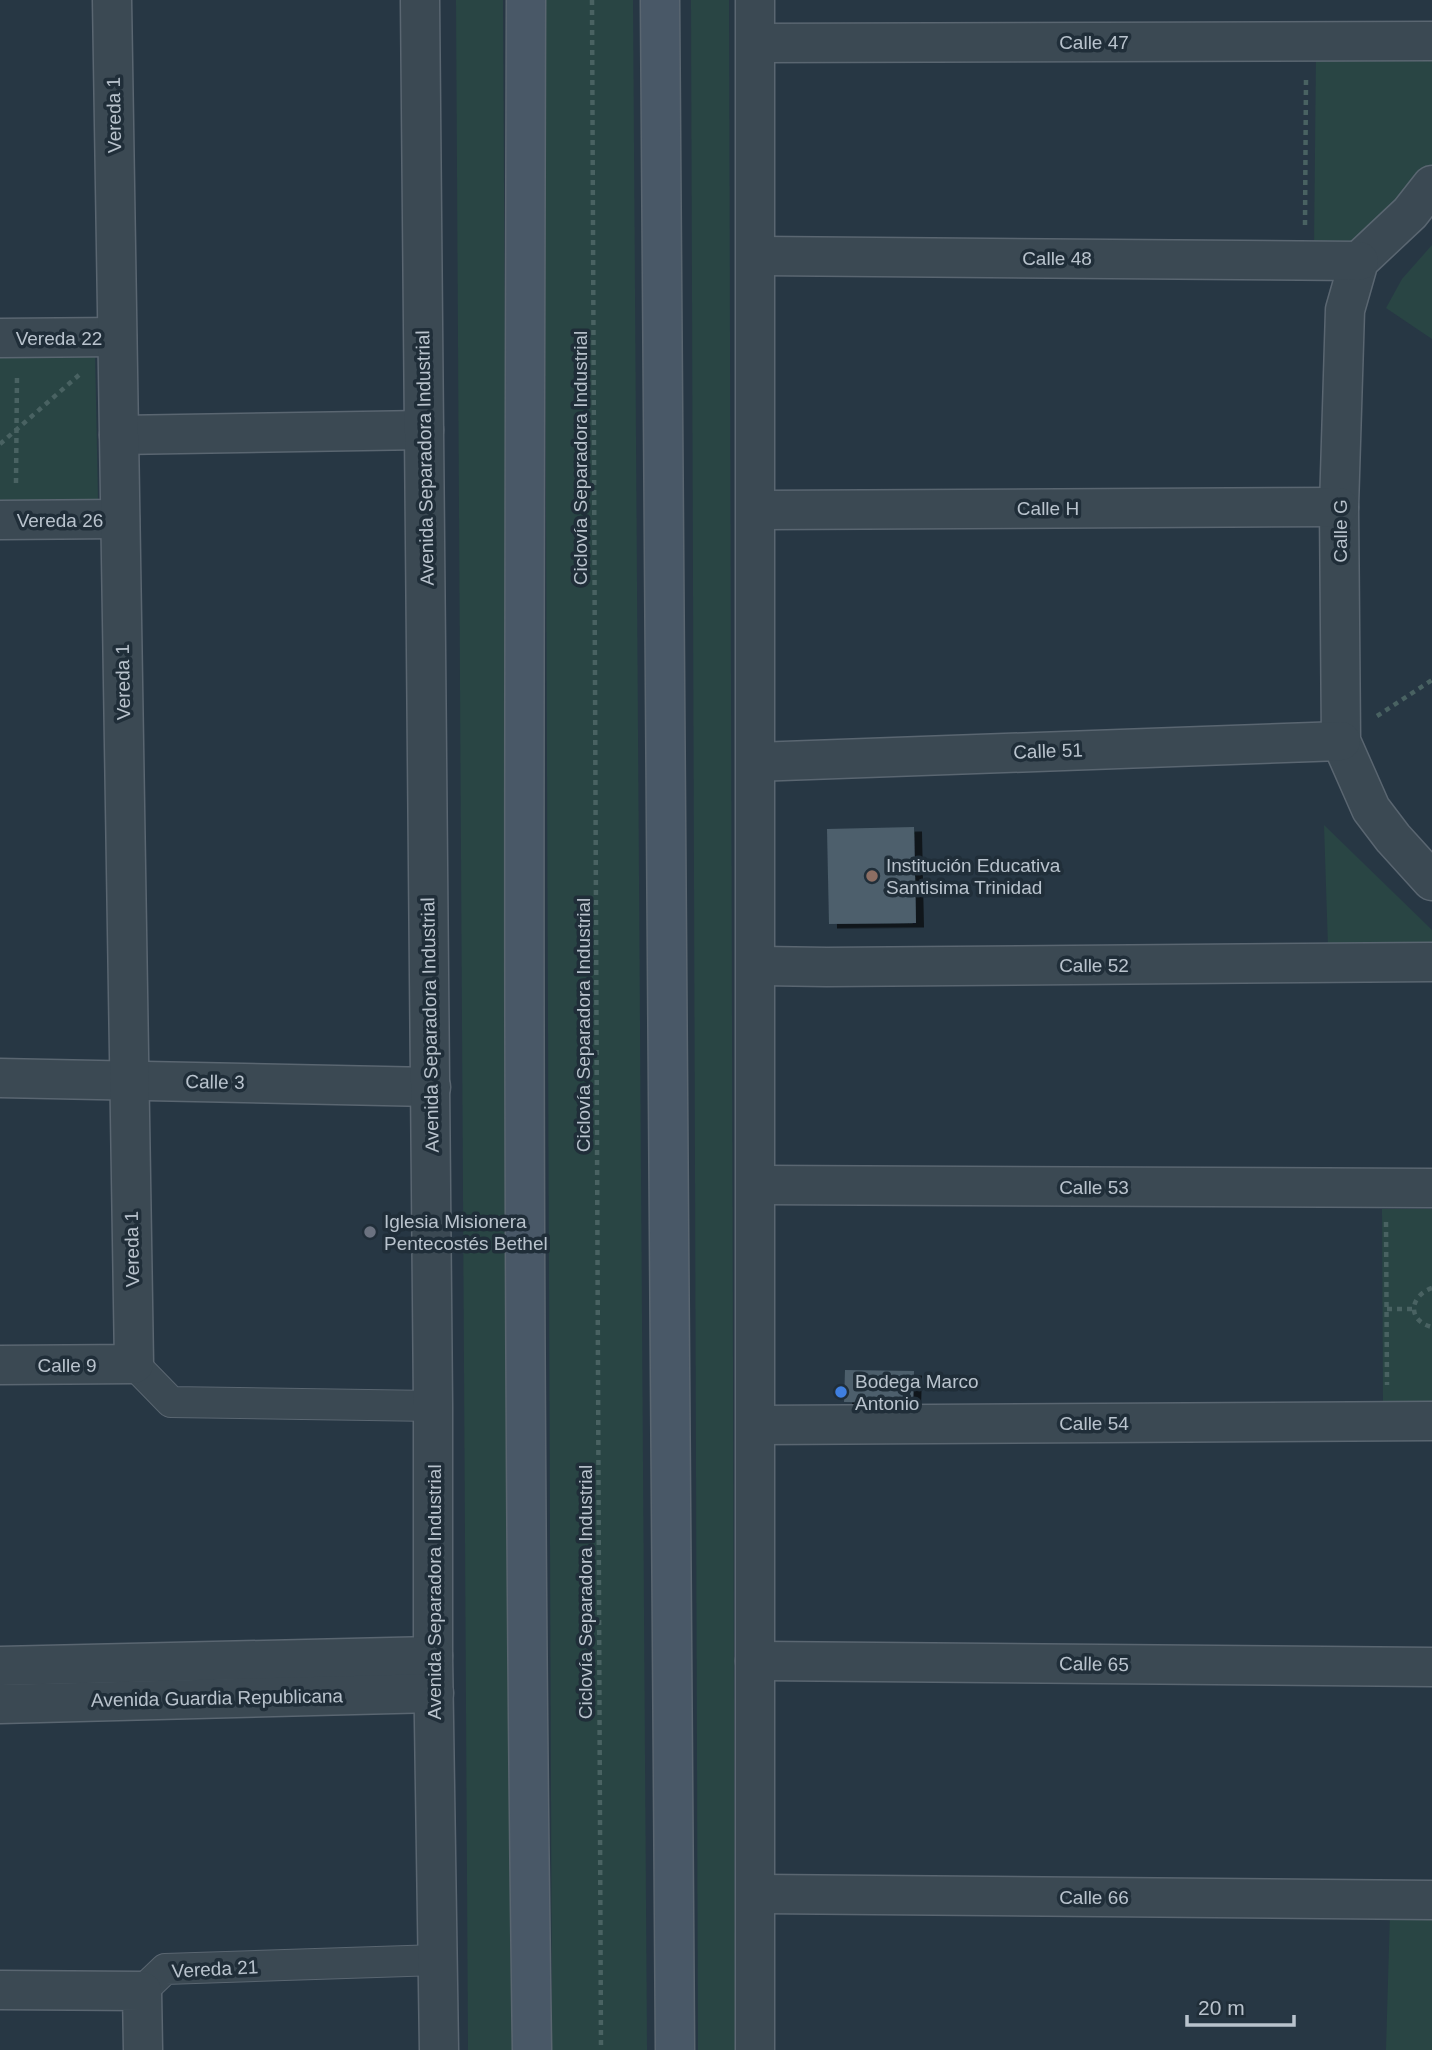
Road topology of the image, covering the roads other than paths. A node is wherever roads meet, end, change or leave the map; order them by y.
1 (112, 0) edge
2 (421, 0) edge
3 (526, 0) edge
4 (660, 0) edge
5 (755, 0) edge
6 (1432, 41) edge
7 (756, 43) junction
8 (1432, 185) edge
9 (756, 256) junction
10 (1359, 261) junction
11 (117, 337) junction
12 (8, 353) edge
13 (424, 430) junction
14 (119, 435) junction
15 (8, 507) edge
16 (1339, 507) junction
17 (756, 510) junction
18 (120, 519) junction
19 (1341, 741) junction
20 (756, 762) junction
21 (1432, 881) edge
22 (1432, 962) edge
23 (756, 966) junction
24 (0, 1078) edge
25 (129, 1080) junction
26 (431, 1087) junction
27 (755, 1185) junction
28 (1432, 1188) edge
29 (134, 1364) junction
30 (0, 1365) edge
31 (433, 1406) junction
32 (1432, 1420) edge
33 (755, 1425) junction
34 (433, 1656) junction
35 (755, 1661) junction
36 (0, 1667) edge
37 (1432, 1667) edge
38 (434, 1693) junction
39 (0, 1704) edge
40 (756, 1894) junction
41 (1432, 1900) edge
42 (438, 1960) junction
43 (0, 1990) edge
44 (142, 1992) junction
45 (143, 2050) edge
46 (439, 2050) edge
47 (532, 2050) edge
48 (676, 2050) edge
49 (755, 2050) edge

1 - 11 street, Vereda 1
2 - 13 street, Avenida Separadora Industrial
3 - 47 main road
4 - 48 main road
5 - 7 street
6 - 7 street, Calle 47
7 - 9 street
8 - 10 street
9 - 10 street, Calle 48
9 - 17 street
10 - 16 street, Calle G
11 - 12 street, Vereda 22
11 - 14 street, Vereda 1
13 - 14 street
13 - 26 street, Avenida Separadora Industrial
14 - 18 street, Vereda 1
15 - 18 street, Vereda 26
16 - 17 street, Calle H
16 - 19 street, Calle G
17 - 20 street
18 - 25 street, Vereda 1
19 - 20 street, Calle 51
19 - 21 street, Calle G
20 - 23 street
22 - 23 street, Calle 52
23 - 27 street
24 - 25 street, Calle 3
25 - 26 street, Calle 3
25 - 29 street, Vereda 1
26 - 31 street, Avenida Separadora Industrial
27 - 28 street, Calle 53
27 - 33 street
29 - 30 street, Calle 9
29 - 31 street
31 - 34 street, Avenida Separadora Industrial
32 - 33 street, Calle 54
33 - 35 street
34 - 36 street, Avenida Guardia Republicana
34 - 38 street, Avenida Separadora Industrial
35 - 37 street, Calle 65
35 - 40 street
38 - 39 street, Avenida Guardia Republicana
38 - 42 street, Avenida Separadora Industrial
40 - 41 street, Calle 66
40 - 49 street
42 - 44 street, Vereda 21
42 - 46 street, Avenida Separadora Industrial
43 - 44 street
44 - 45 street

